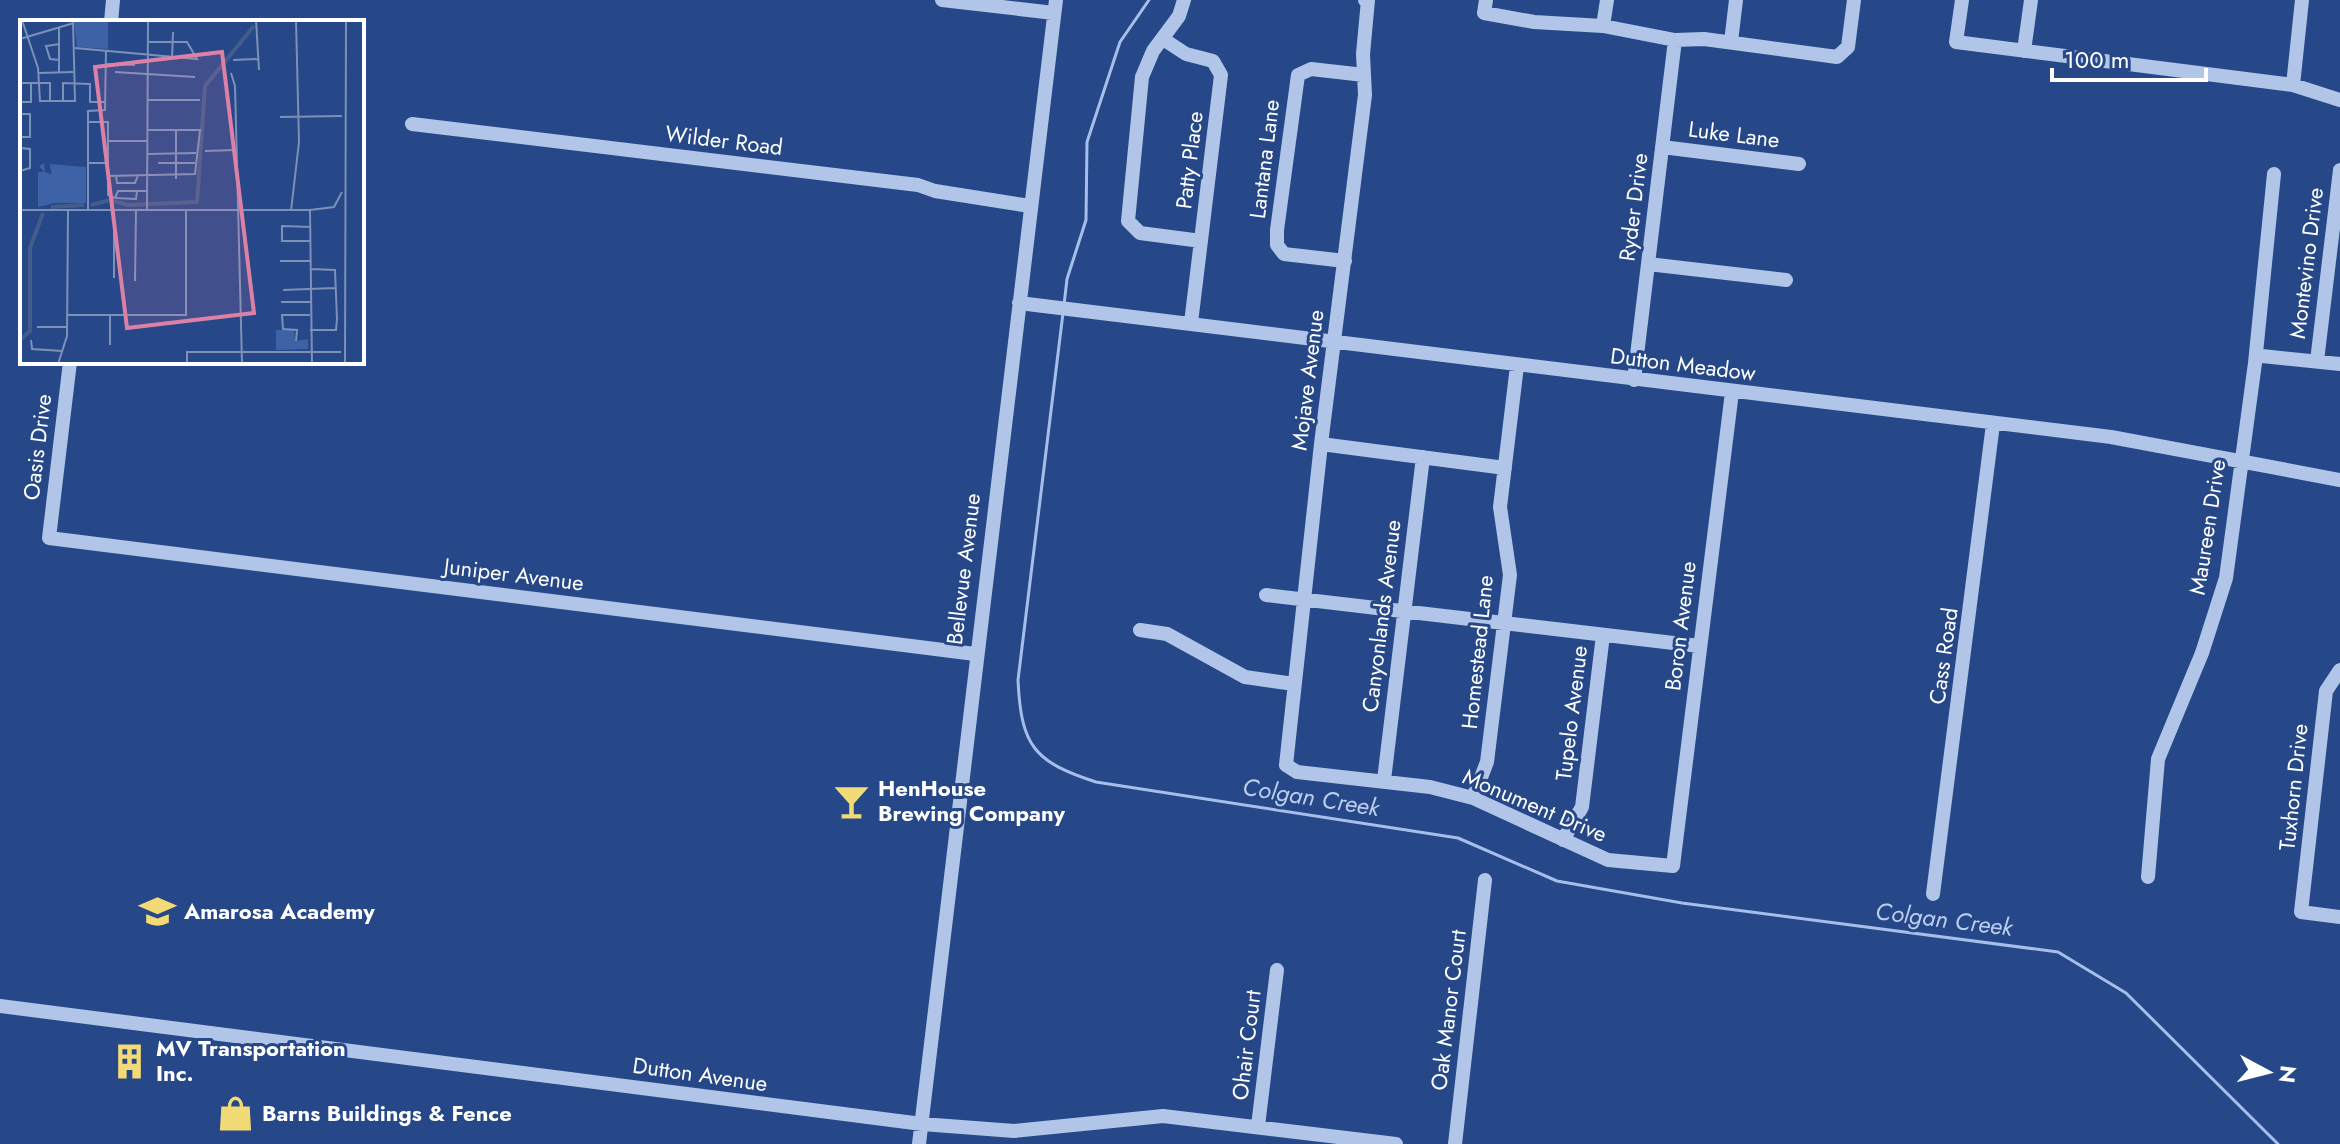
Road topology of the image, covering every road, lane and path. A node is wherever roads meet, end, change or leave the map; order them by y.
1 (113, 0) edge
2 (942, 0) edge
3 (1184, 0) edge
4 (1366, 0) edge
5 (1607, 0) edge
6 (1736, 0) edge
7 (1854, 0) edge
8 (1962, 0) edge
9 (2031, 0) edge
10 (2302, 0) edge
11 (1055, 6) edge
12 (1485, 6) edge
13 (111, 20) edge
14 (1603, 26) junction
15 (1163, 39) junction
16 (1675, 40) junction
17 (1731, 42) junction
18 (2024, 51) junction
19 (1364, 75) junction
20 (2293, 85) junction
21 (2340, 100) edge
22 (412, 124) dead end
23 (1662, 147) junction
24 (1799, 164) dead end
25 (2340, 170) edge
26 (2274, 174) dead end
27 (1030, 206) junction
28 (1201, 241) junction
29 (1345, 261) junction
30 (1648, 264) junction
31 (1786, 280) dead end
32 (1019, 303) junction
33 (1191, 323) junction
34 (1335, 343) junction
35 (2262, 356) dead end
36 (2317, 361) junction
37 (70, 364) edge
38 (2340, 364) edge
39 (1517, 366) junction
40 (1634, 380) junction
41 (1732, 392) junction
42 (1993, 424) junction
43 (1321, 444) junction
44 (1423, 457) junction
45 (2241, 461) junction
46 (1505, 468) junction
47 (2340, 480) edge
48 (49, 538) joint
49 (1266, 595) dead end
50 (1305, 599) junction
51 (1404, 611) junction
52 (1504, 624) junction
53 (1140, 630) dead end
54 (1603, 635) junction
55 (1699, 646) junction
56 (975, 654) junction
57 (2340, 670) edge
58 (1294, 684) junction
59 (2333, 694) edge
60 (1286, 765) joint
61 (1384, 780) junction
62 (1473, 798) junction
63 (1563, 840) junction
64 (1673, 866) joint
65 (2148, 877) dead end
66 (1485, 880) dead end
67 (1933, 894) dead end
68 (2340, 917) edge
69 (1277, 970) dead end
70 (0, 1006) edge
71 (922, 1124) junction
72 (1258, 1126) junction
73 (919, 1144) edge
74 (1396, 1144) edge
75 (1455, 1144) edge

1 - 13 street
2 - 11 street
3 - 15 street
4 - 19 street, Mojave Avenue
5 - 14 street
6 - 17 street
7 - 17 street
8 - 18 street
9 - 18 street
10 - 20 street
11 - 27 street, Bellevue Avenue
12 - 14 street
14 - 16 street
15 - 28 street, Patty Place
15 - 28 street
16 - 17 street
16 - 23 street, Ryder Drive
18 - 20 street
19 - 29 street, Mojave Avenue
19 - 29 street, Lantana Lane
20 - 21 street
22 - 27 street, Wilder Road
23 - 24 street, Luke Lane
23 - 30 street, Ryder Drive
25 - 36 street, Montevino Drive
26 - 45 street, Maureen Drive
27 - 32 street, Bellevue Avenue
28 - 33 street, Patty Place
29 - 34 street, Mojave Avenue
30 - 31 street
30 - 40 street, Ryder Drive
32 - 33 street, Dutton Meadow
32 - 56 street, Bellevue Avenue
33 - 34 street, Dutton Meadow
34 - 39 street, Dutton Meadow
34 - 43 street, Mojave Avenue
35 - 36 street
36 - 38 street
37 - 48 street, Oasis Drive
39 - 40 street, Dutton Meadow
39 - 46 street, Homestead Lane
40 - 41 street, Dutton Meadow
41 - 42 street, Dutton Meadow
41 - 55 street, Boron Avenue
42 - 45 street, Dutton Meadow
42 - 67 street, Cass Road
43 - 44 street
43 - 50 street, Mojave Avenue
44 - 46 street
44 - 51 street, Canyonlands Avenue
45 - 47 street, Dutton Meadow
45 - 65 street, Maureen Drive
46 - 52 street, Homestead Lane
48 - 56 street, Juniper Avenue
49 - 50 street
50 - 51 street
50 - 58 street, Mojave Avenue
51 - 52 street
51 - 61 street, Canyonlands Avenue
52 - 54 street
52 - 62 street, Homestead Lane
53 - 58 street
54 - 55 street
54 - 63 street, Tupelo Avenue
55 - 64 street, Boron Avenue
56 - 71 street, Bellevue Avenue
57 - 59 street, Tuxhorn Drive
58 - 60 street, Mojave Avenue
59 - 68 street, Tuxhorn Drive
60 - 61 street, Monument Drive
61 - 62 street, Monument Drive
62 - 63 street, Monument Drive
63 - 64 street, Monument Drive
66 - 75 street, Oak Manor Court
69 - 72 street, Ohair Court
70 - 71 street, Dutton Avenue
71 - 72 street, Dutton Avenue
71 - 73 street, Bellevue Avenue
72 - 74 street, Dutton Avenue

